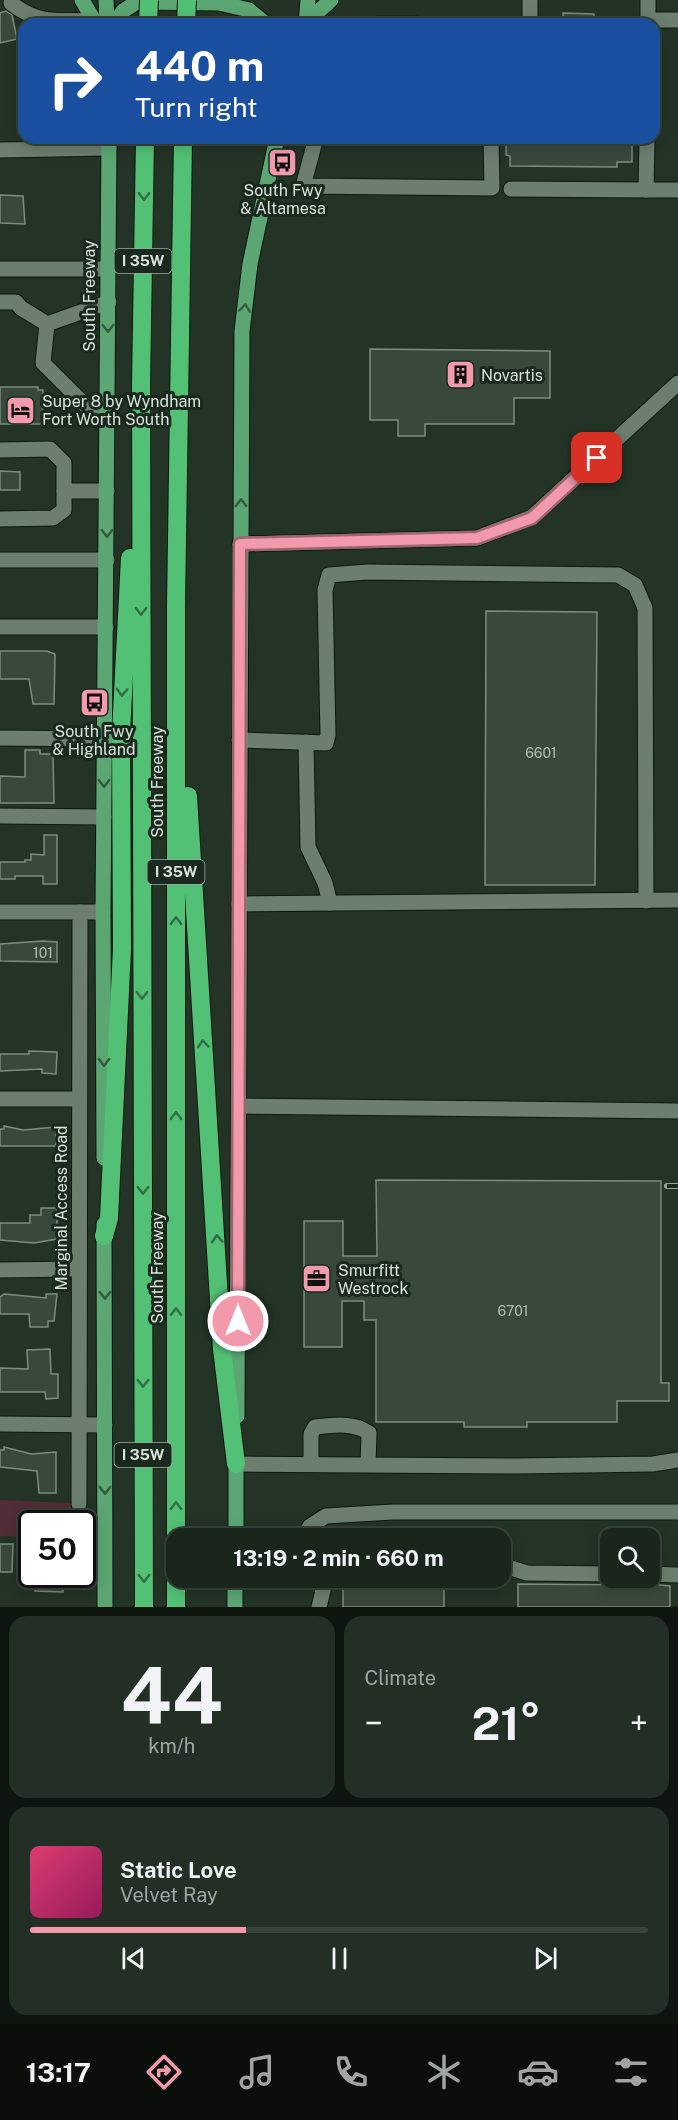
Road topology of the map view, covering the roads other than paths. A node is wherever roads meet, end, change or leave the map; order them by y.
1 (82, 0) edge
2 (106, 0) edge
3 (149, 0) edge
4 (187, 0) edge
5 (308, 0) edge
6 (331, 0) edge
7 (530, 0) edge
8 (648, 0) edge
9 (7, 3) edge
10 (32, 18) edge
11 (95, 18) edge
12 (101, 18) edge
13 (119, 18) edge
14 (148, 18) edge
15 (186, 18) edge
16 (259, 18) edge
17 (306, 18) edge
18 (311, 18) edge
19 (530, 18) edge
20 (648, 18) edge
21 (678, 20) edge
22 (660, 21) edge
23 (93, 144) edge
24 (109, 144) edge
25 (145, 144) edge
26 (183, 144) edge
27 (276, 144) edge
28 (314, 144) edge
29 (491, 144) edge
30 (647, 144) edge
31 (0, 150) edge
32 (511, 189) dead end
33 (646, 190) junction
34 (678, 190) edge
35 (0, 269) edge
36 (109, 269) junction
37 (0, 302) edge
38 (109, 302) junction
39 (47, 324) junction
40 (678, 383) edge
41 (141, 385) junction
42 (108, 410) junction
43 (0, 450) edge
44 (64, 491) junction
45 (107, 491) junction
46 (0, 519) edge
47 (240, 544) junction
48 (0, 560) edge
49 (107, 560) junction
50 (176, 606) junction
51 (0, 627) edge
52 (106, 627) junction
53 (0, 738) edge
54 (105, 739) junction
55 (239, 740) junction
56 (306, 742) junction
57 (0, 816) edge
58 (104, 817) junction
59 (678, 900) edge
60 (646, 901) junction
61 (239, 903) junction
62 (330, 903) junction
63 (0, 912) edge
64 (80, 912) junction
65 (103, 912) junction
66 (0, 1099) edge
67 (79, 1099) junction
68 (239, 1106) junction
69 (678, 1111) edge
70 (104, 1236) junction
71 (79, 1269) junction
72 (0, 1270) edge
73 (0, 1424) edge
74 (79, 1425) junction
75 (105, 1425) junction
76 (678, 1460) edge
77 (236, 1464) junction
78 (311, 1464) junction
79 (368, 1464) junction
80 (79, 1504) dead end
81 (678, 1512) edge
82 (236, 1528) edge
83 (309, 1528) edge
84 (511, 1568) edge
85 (600, 1574) edge
86 (660, 1574) edge
87 (678, 1575) edge
88 (235, 1588) edge
89 (324, 1588) edge
90 (105, 1607) edge
91 (144, 1607) edge
92 (176, 1607) edge
93 (235, 1607) edge
94 (319, 1607) edge

1 - 11 main road
2 - 12 main road
3 - 14 highway, bridge
4 - 15 highway, bridge
5 - 17 main road
6 - 18 main road
7 - 19 street
8 - 20 street
9 - 10 street
13 - 16 main road
21 - 22 street
23 - 31 street
24 - 36 main road, South Freeway
25 -> 41 highway, South Freeway / I 35W
26 - 50 highway, South Freeway / I 35W
47 -> 27 main road
28 - 29 street
30 - 33 street
32 - 33 street
33 - 34 street
35 - 36 street
36 - 38 main road, South Freeway
37 - 39 street
38 - 39 street
38 -> 42 main road, South Freeway
39 - 42 street
40 - 47 street
41 -> 70 highway
41 -> 91 highway, South Freeway / I 35W
42 - 45 main road, South Freeway
43 - 44 street
44 - 45 street
44 - 46 street
45 -> 49 main road, South Freeway
47 - 55 main road
48 - 49 street
49 - 52 main road, South Freeway
77 -> 50 highway
92 -> 50 highway, South Freeway / I 35W
51 - 52 street
52 - 54 main road, South Freeway
53 - 54 street
54 -> 58 main road, South Freeway
55 - 56 street
55 - 61 main road
56 - 60 street
56 - 62 street
57 - 58 street
58 - 65 main road, South Freeway
59 - 60 street
60 - 62 street
61 - 62 street
61 - 68 main road
63 - 64 street
64 - 65 street
64 - 67 street, Marginal Access Road
65 -> 70 main road, South Freeway
66 - 67 street
67 - 71 street, Marginal Access Road
68 - 69 street
68 - 77 main road
70 -> 75 main road, South Freeway
71 - 72 street
71 - 74 street, Marginal Access Road
73 - 74 street
74 - 75 street
74 - 80 street, Marginal Access Road
75 -> 90 main road, South Freeway
76 - 79 street
77 - 78 street
77 - 82 main road
78 - 79 street
78 - 79 street
81 - 83 street
84 - 85 street
86 - 87 street
88 - 93 main road
89 - 94 street

